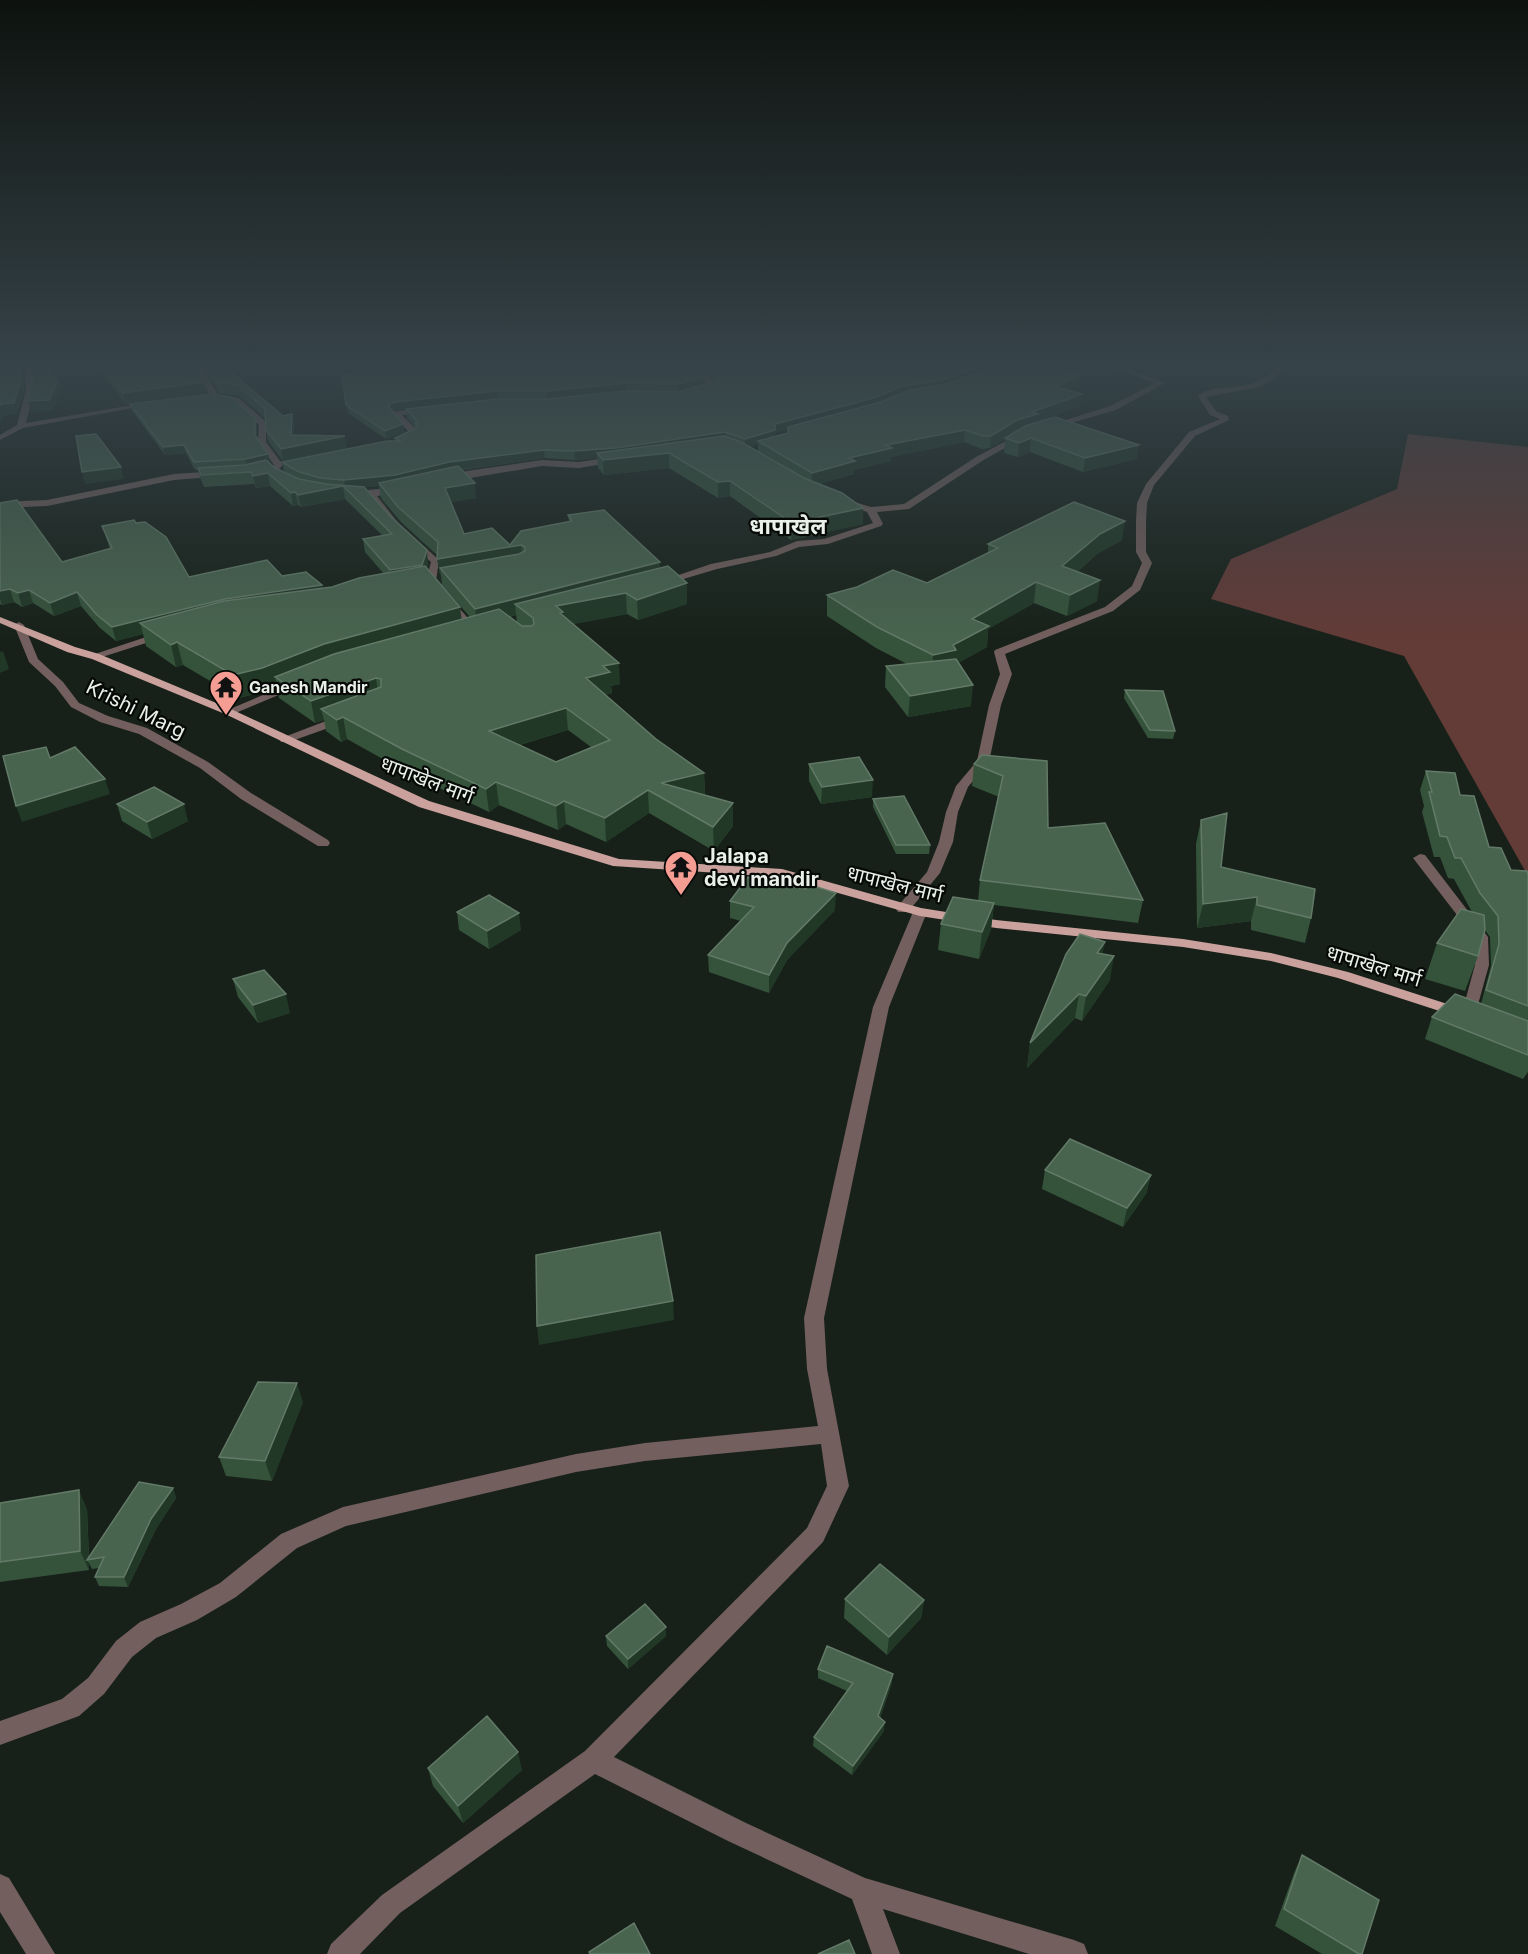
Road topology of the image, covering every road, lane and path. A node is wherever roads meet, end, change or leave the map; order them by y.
1 (274, 458) edge
2 (624, 458) edge
3 (981, 458) edge
4 (1172, 458) edge
5 (290, 463) edge
6 (279, 465) junction
7 (268, 468) edge
8 (226, 474) edge
9 (295, 483) edge
10 (433, 483) edge
11 (405, 489) edge
12 (343, 493) edge
13 (370, 494) junction
14 (836, 499) edge
15 (0, 505) edge
16 (871, 510) junction
17 (447, 579) edge
18 (431, 580) junction
19 (419, 583) edge
20 (652, 586) edge
21 (0, 620) edge
22 (19, 625) junction
23 (170, 632) edge
24 (461, 636) edge
25 (96, 656) junction
26 (311, 679) edge
27 (229, 712) junction
28 (359, 713) edge
29 (285, 739) junction
30 (322, 843) dead end
31 (1420, 858) dead end
32 (911, 911) junction
33 (1474, 1018) joint
34 (830, 1434) junction
35 (0, 1733) edge
36 (594, 1760) junction
37 (0, 1887) edge
38 (862, 1890) junction
39 (41, 1954) edge
40 (340, 1954) edge
41 (886, 1954) edge
42 (1074, 1954) edge

1 - 6 street
2 - 10 street
3 - 16 street
4 - 32 street
5 - 6 street
6 - 7 street
6 - 9 street
8 - 15 street
11 - 13 street
12 - 13 street
13 - 18 street
14 - 16 street
16 - 20 street
17 - 18 street
18 - 19 street
18 - 24 street
21 - 22 main road, धापाखेल मार्ग
22 - 25 main road, धापाखेल मार्ग
22 - 30 street, Krishi Marg
23 - 25 street
25 - 27 main road, धापाखेल मार्ग
26 - 27 street
27 - 29 main road, धापाखेल मार्ग
28 - 29 street
29 - 32 main road, धापाखेल मार्ग
31 - 33 street
32 - 33 main road, धापाखेल मार्ग
32 - 34 street
34 - 35 street
34 - 36 street
36 - 38 street
36 - 40 street
37 - 39 street
38 - 41 street
38 - 42 street

